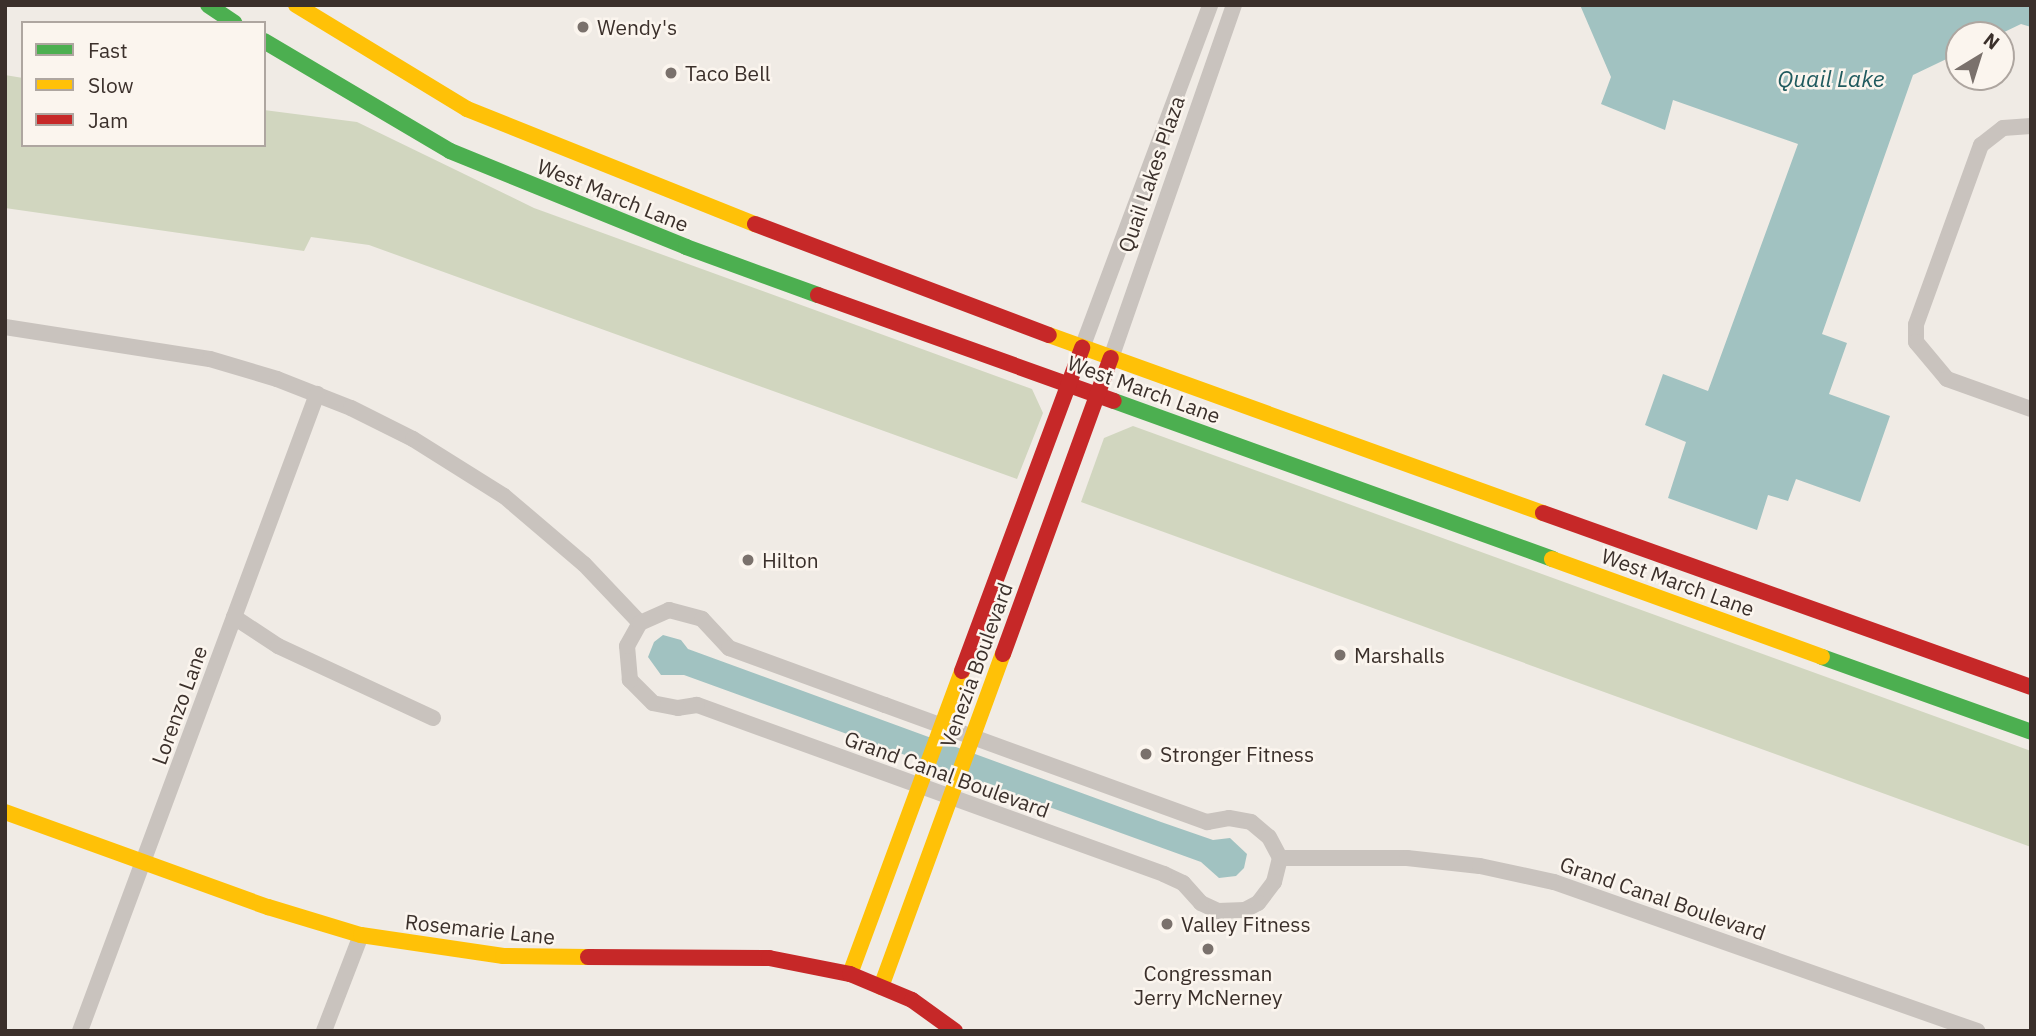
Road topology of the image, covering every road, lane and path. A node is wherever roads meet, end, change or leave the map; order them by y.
1 (208, 5) edge
2 (296, 5) edge
3 (1210, 5) edge
4 (1234, 5) edge
5 (232, 21) edge
6 (266, 42) edge
7 (2031, 126) edge
8 (5, 327) edge
9 (1082, 348) junction
10 (1111, 358) junction
11 (1070, 385) junction
12 (317, 394) junction
13 (1098, 394) junction
14 (2031, 409) edge
15 (1044, 453) junction
16 (1072, 462) junction
17 (234, 617) junction
18 (640, 623) junction
19 (2031, 687) edge
20 (433, 718) dead end
21 (945, 726) junction
22 (2031, 732) edge
23 (973, 737) junction
24 (920, 786) junction
25 (950, 796) junction
26 (5, 812) edge
27 (1280, 858) junction
28 (143, 863) junction
29 (361, 935) junction
30 (850, 974) junction
31 (881, 987) junction
32 (80, 1031) edge
33 (324, 1031) edge
34 (955, 1031) edge
35 (1978, 1031) edge

1 - 5 main road
2 - 9 main road, West March Lane
3 - 9 street, Quail Lakes Plaza
4 - 10 street, Quail Lakes Plaza
6 - 11 main road, West March Lane
7 - 14 street
8 - 12 street
9 - 10 main road, West March Lane
9 - 11 main road, Venezia Boulevard
10 - 13 main road, Venezia Boulevard
10 - 19 main road, West March Lane
11 - 13 main road, West March Lane
11 - 15 main road, Venezia Boulevard
12 - 17 street, Lorenzo Lane
12 - 18 street
13 - 16 main road, Venezia Boulevard
13 - 22 main road, West March Lane
15 - 16 street
15 - 21 main road, Venezia Boulevard
16 - 23 main road, Venezia Boulevard
17 - 20 street
17 - 28 street, Lorenzo Lane
18 - 21 street, Grand Canal Boulevard
18 - 24 street, Grand Canal Boulevard
21 - 23 street, Grand Canal Boulevard
21 - 24 main road, Venezia Boulevard
23 - 25 main road, Venezia Boulevard
23 - 27 street, Grand Canal Boulevard
24 - 25 street, Grand Canal Boulevard
24 - 30 main road, Venezia Boulevard
25 - 27 street, Grand Canal Boulevard
25 - 31 main road, Venezia Boulevard
26 - 28 main road, Rosemarie Lane
27 - 35 street, Grand Canal Boulevard
28 - 29 main road, Rosemarie Lane
28 - 32 street, Lorenzo Lane
29 - 30 main road, Rosemarie Lane
29 - 33 street
30 - 31 main road, Rosemarie Lane
31 - 34 main road, Rosemarie Lane

